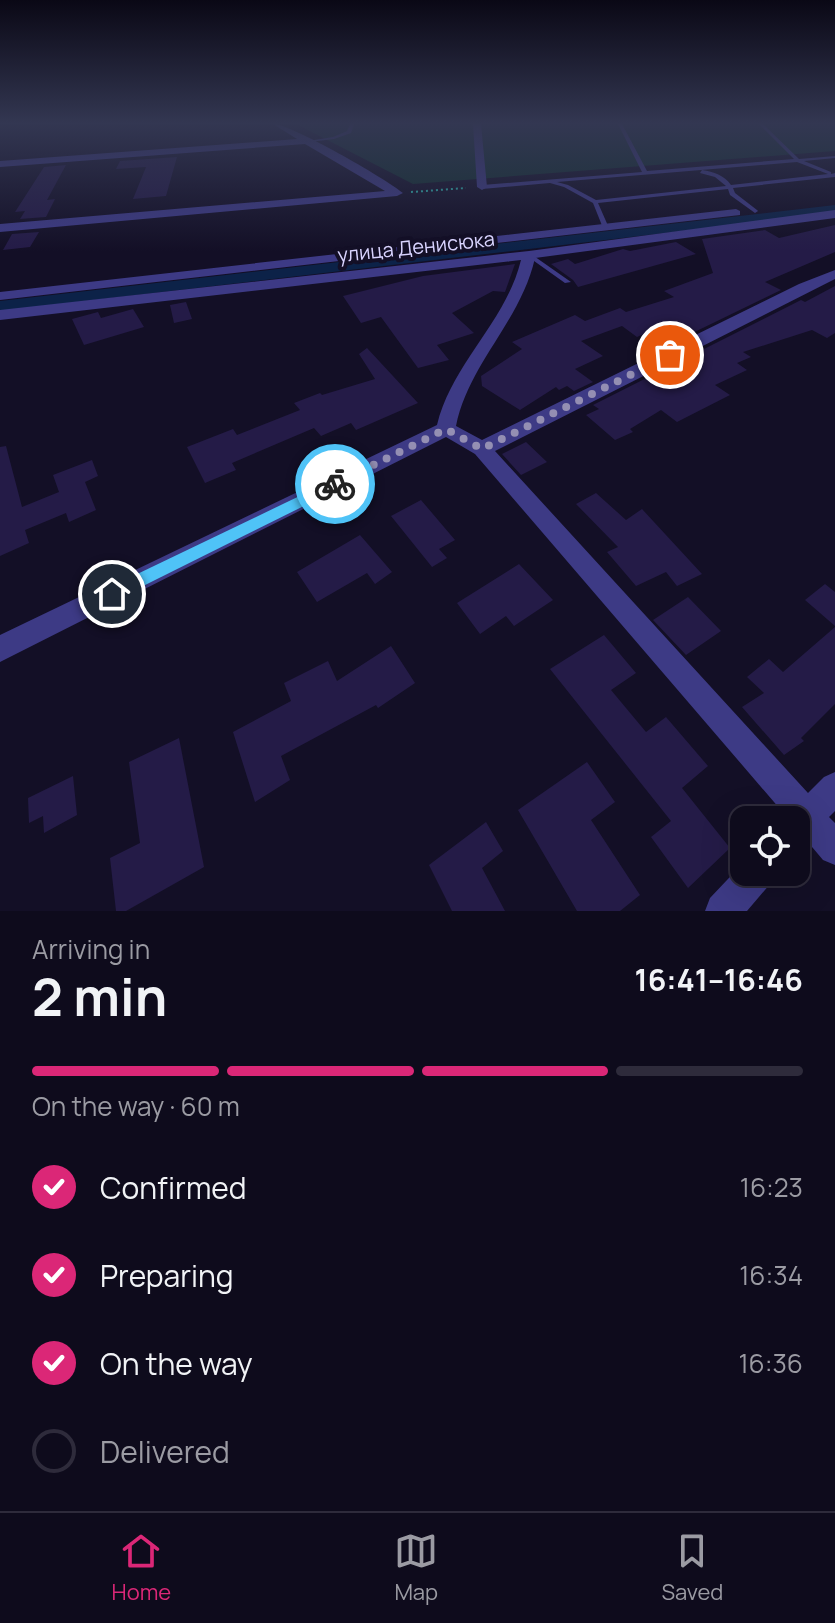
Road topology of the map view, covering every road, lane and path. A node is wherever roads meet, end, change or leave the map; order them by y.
1 (353, 167) edge
2 (480, 167) edge
3 (642, 167) edge
4 (724, 167) edge
5 (813, 167) edge
6 (663, 171) junction
7 (645, 172) junction
8 (835, 175) edge
9 (543, 181) junction
10 (482, 187) junction
11 (730, 187) junction
12 (397, 193) junction
13 (595, 202) junction
14 (835, 202) edge
15 (755, 211) junction
16 (835, 214) edge
17 (0, 228) edge
18 (606, 228) junction
19 (529, 255) junction
20 (835, 274) edge
21 (567, 282) dead end
22 (0, 296) edge
23 (0, 315) edge
24 (446, 429) junction
25 (482, 449) junction
26 (0, 649) edge
27 (835, 788) edge
28 (787, 806) edge
29 (810, 813) edge
30 (810, 829) edge
31 (835, 848) edge
32 (745, 886) edge
33 (723, 911) edge

1 - 12 street
2 - 10 street
3 - 7 lane
4 - 6 lane
5 - 8 lane
6 - 7 lane
6 - 11 lane
7 - 9 lane
8 - 11 lane
9 - 10 lane
9 - 13 lane
10 - 12 path
11 - 13 lane
11 - 15 lane
12 - 17 street
13 - 18 lane
14 - 15 street
15 - 18 street
16 - 19 street, улица Денисюка
18 - 22 street
19 - 21 lane
19 - 23 street, улица Денисюка
19 - 24 street
20 - 25 street
24 - 25 street
24 - 26 street
25 - 28 street
27 - 29 street
30 - 31 street
32 - 33 street

